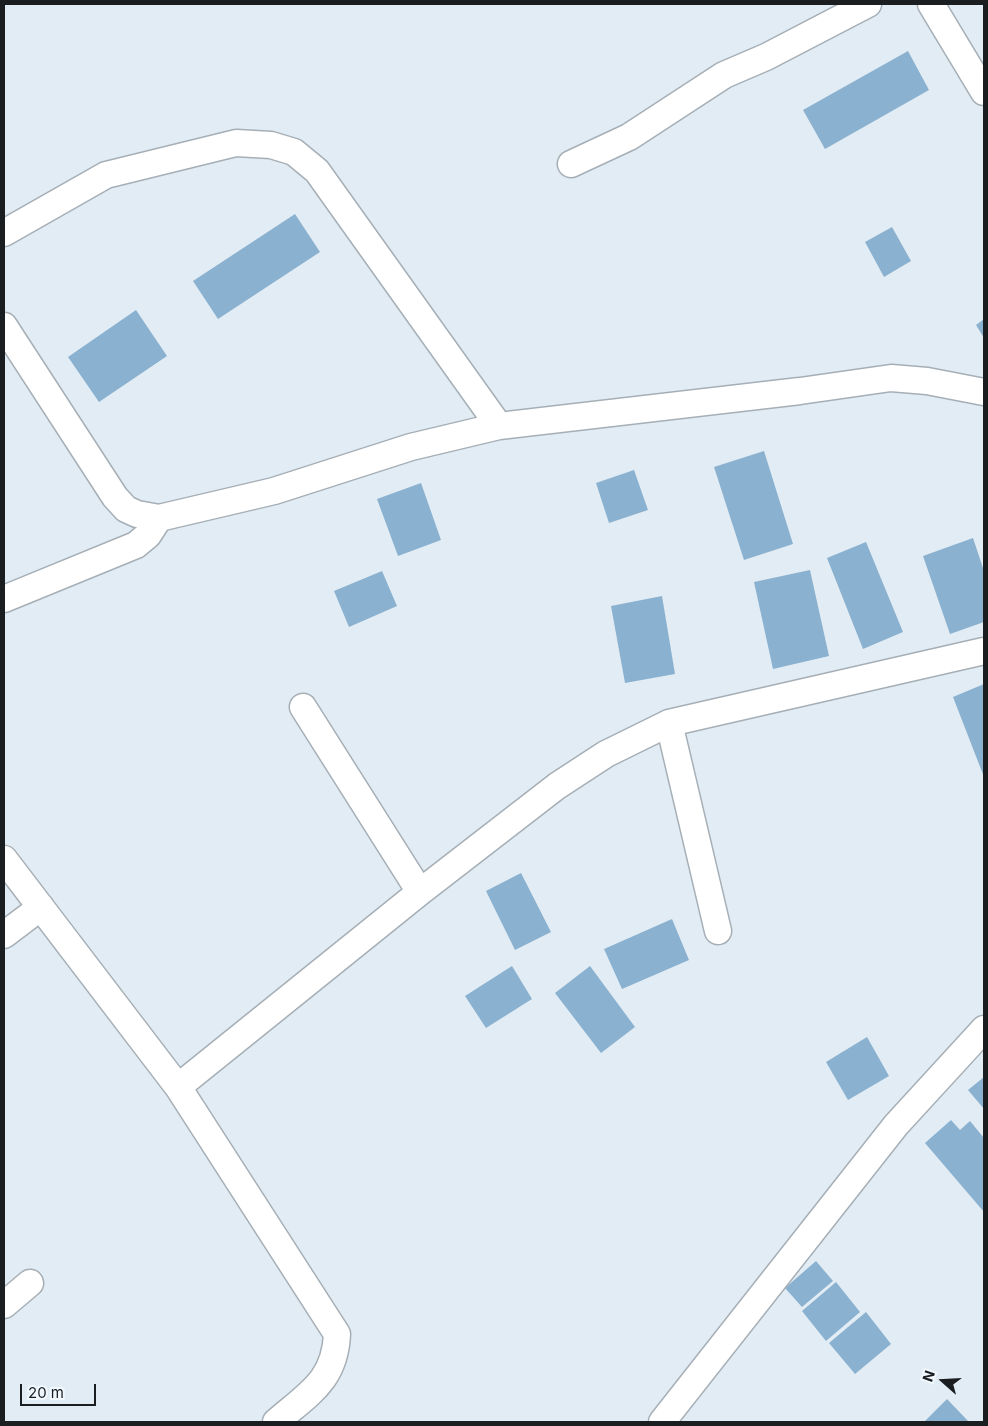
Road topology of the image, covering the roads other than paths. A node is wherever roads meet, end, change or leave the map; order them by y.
1 (868, 4) edge
2 (931, 4) edge
3 (984, 92) edge
4 (572, 164) dead end
5 (4, 233) edge
6 (4, 326) edge
7 (984, 392) edge
8 (499, 426) junction
9 (159, 518) junction
10 (4, 599) edge
11 (984, 650) edge
12 (303, 707) dead end
13 (669, 723) junction
14 (4, 859) edge
15 (420, 892) junction
16 (41, 907) junction
17 (718, 931) dead end
18 (4, 935) edge
19 (984, 1029) edge
20 (178, 1087) junction
21 (30, 1283) dead end
22 (4, 1305) edge
23 (276, 1422) edge
24 (662, 1422) edge

1 - 4 street
2 - 3 street
5 - 8 street
6 - 9 street
7 - 8 street
8 - 9 street
9 - 10 street
11 - 13 street
12 - 15 street
13 - 15 street
13 - 17 street
14 - 16 street
15 - 20 street
16 - 18 street
16 - 20 street
19 - 24 street
20 - 23 street
21 - 22 street

